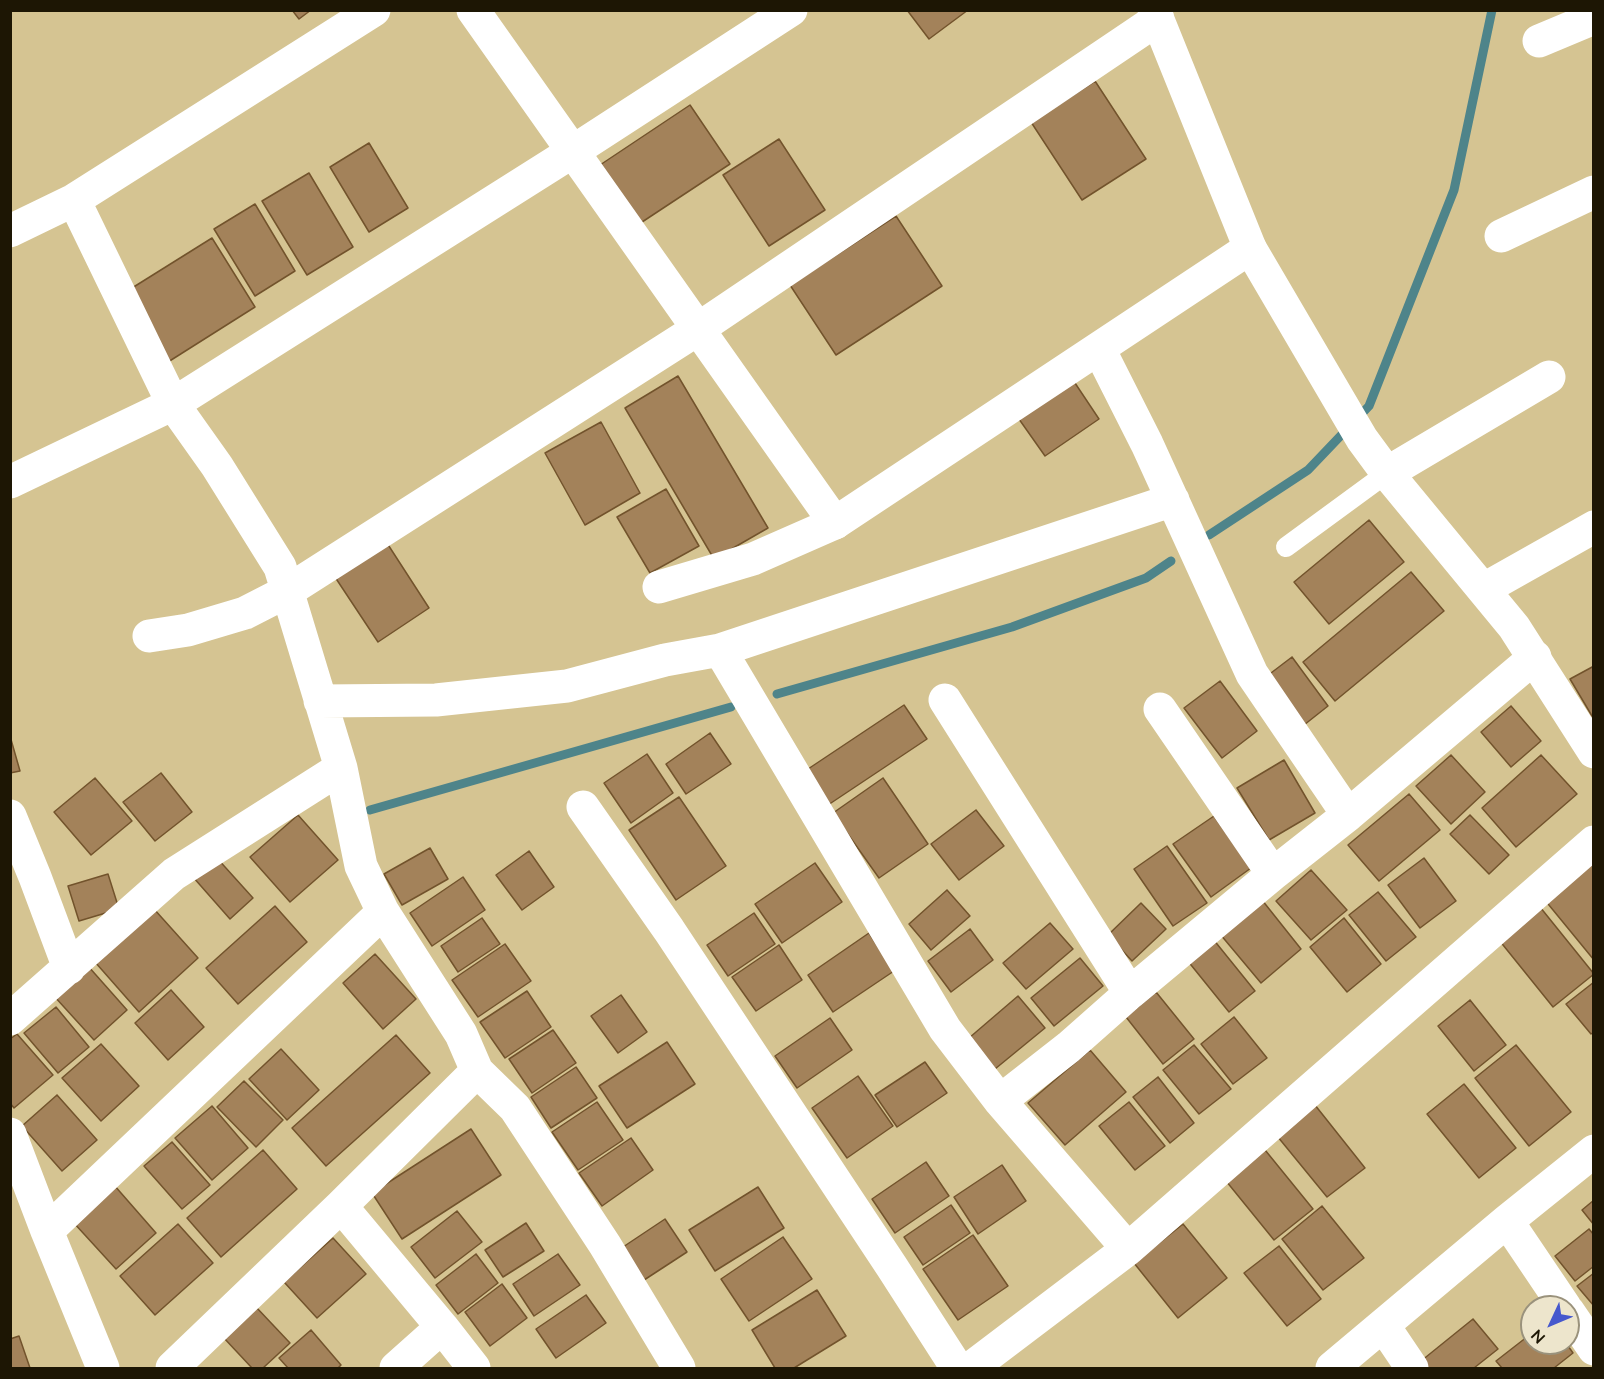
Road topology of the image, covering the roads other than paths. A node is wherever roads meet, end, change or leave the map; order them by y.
1 (374, 10) edge
2 (473, 10) edge
3 (791, 10) edge
4 (1156, 15) edge
5 (1593, 18) edge
6 (1539, 41) dead end
7 (572, 152) junction
8 (1593, 192) edge
9 (74, 200) junction
10 (10, 231) edge
11 (1500, 236) dead end
12 (1250, 248) junction
13 (698, 329) junction
14 (1099, 349) junction
15 (1549, 376) dead end
16 (173, 404) junction
17 (1387, 473) junction
18 (10, 482) edge
19 (1173, 500) junction
20 (835, 523) junction
21 (1593, 527) edge
22 (1286, 547) dead end
23 (659, 586) dead end
24 (1484, 589) junction
25 (286, 592) junction
26 (149, 636) dead end
27 (720, 650) junction
28 (1535, 657) junction
29 (945, 700) dead end
30 (320, 701) junction
31 (1160, 710) dead end
32 (1593, 752) edge
33 (341, 768) junction
34 (583, 807) dead end
35 (1348, 815) junction
36 (10, 816) edge
37 (1593, 842) edge
38 (1273, 874) junction
39 (383, 912) junction
40 (69, 968) junction
41 (1130, 993) junction
42 (10, 1019) edge
43 (477, 1071) junction
44 (1000, 1101) junction
45 (10, 1134) edge
46 (1593, 1150) edge
47 (341, 1206) junction
48 (1507, 1221) junction
49 (47, 1231) junction
50 (1128, 1249) junction
51 (1557, 1295) edge
52 (1383, 1325) junction
53 (442, 1327) junction
54 (1580, 1329) edge
55 (1593, 1349) edge
56 (103, 1368) edge
57 (172, 1368) edge
58 (396, 1368) edge
59 (474, 1368) edge
60 (679, 1368) edge
61 (957, 1368) edge
62 (971, 1368) edge
63 (1332, 1368) edge
64 (1412, 1368) edge

1 - 9 street
2 - 7 street
3 - 7 street
4 - 12 street
4 - 13 street
5 - 6 street
7 - 13 street
7 - 16 street
8 - 11 street
9 - 10 street
9 - 16 street
12 - 14 street
12 - 17 street
13 - 20 street
13 - 25 street
14 - 19 street
14 - 20 street
15 - 17 street
16 - 18 street
16 - 25 street
17 - 22 lane
17 - 24 street
19 - 27 street
19 - 35 street
20 - 23 street
21 - 24 street
24 - 28 street
25 - 26 street
25 - 30 street
27 - 30 street
27 - 44 street
28 - 32 street
28 - 35 street
29 - 41 street
30 - 33 street
31 - 38 street
33 - 39 street
33 - 40 street
34 - 61 street
35 - 38 street
36 - 40 street
37 - 50 street
38 - 41 street
39 - 43 street
39 - 49 street
40 - 42 street
41 - 44 street
43 - 47 street
43 - 60 street
44 - 50 street
45 - 49 street
46 - 48 street
47 - 53 street
47 - 57 street
48 - 51 street
48 - 52 street
49 - 56 street
50 - 62 street
52 - 63 street
52 - 64 street
53 - 58 street
53 - 59 street
54 - 55 street

